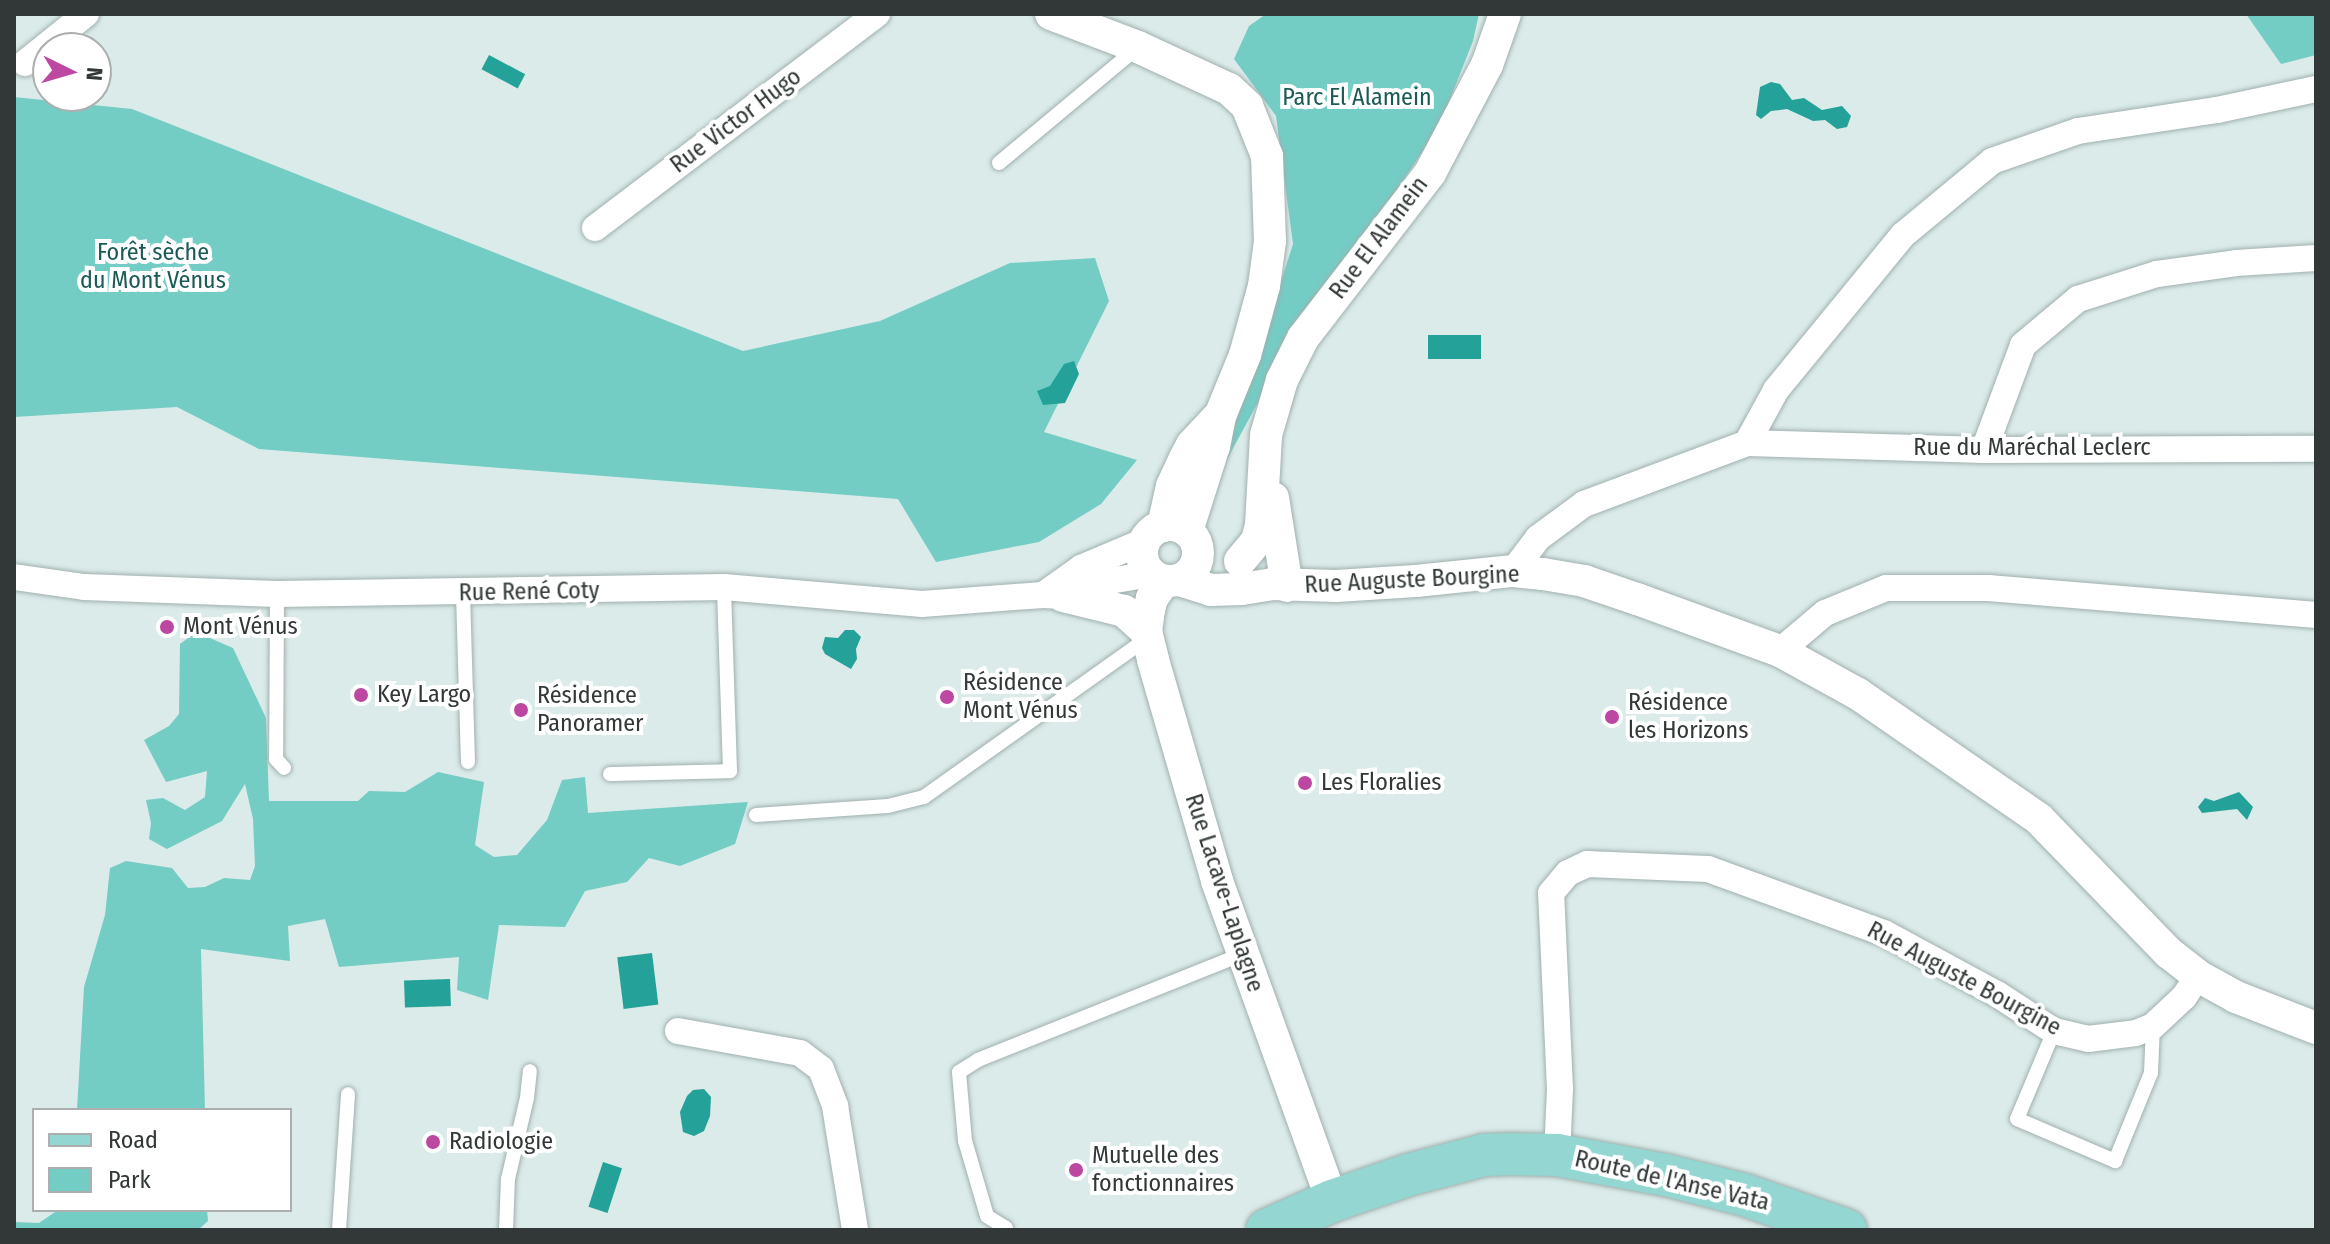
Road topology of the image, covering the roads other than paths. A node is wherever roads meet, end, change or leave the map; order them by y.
1 (86, 14) edge
2 (877, 14) edge
3 (1051, 14) edge
4 (1505, 14) edge
5 (1138, 47) junction
6 (19, 61) edge
7 (2316, 89) edge
8 (999, 163) dead end
9 (595, 228) dead end
10 (2316, 258) edge
11 (1747, 443) junction
12 (2316, 449) edge
13 (1984, 450) junction
14 (1265, 464) junction
15 (1276, 512) junction
16 (1173, 536) junction
17 (1240, 561) junction
18 (1513, 571) junction
19 (14, 577) edge
20 (1164, 578) junction
21 (1280, 585) junction
22 (1336, 586) junction
23 (724, 587) junction
24 (277, 594) junction
25 (463, 594) junction
26 (1053, 596) junction
27 (2316, 615) edge
28 (1147, 634) junction
29 (1780, 651) junction
30 (468, 762) dead end
31 (284, 768) dead end
32 (610, 774) dead end
33 (756, 815) dead end
34 (1243, 954) junction
35 (2198, 976) junction
36 (2153, 1026) junction
37 (2316, 1028) edge
38 (678, 1031) dead end
39 (2054, 1031) junction
40 (530, 1071) dead end
41 (348, 1094) dead end
42 (1557, 1155) junction
43 (1332, 1201) junction
44 (1006, 1228) edge
45 (339, 1230) edge
46 (506, 1230) edge
47 (855, 1230) edge
48 (1267, 1230) edge
49 (1846, 1230) edge

1 - 6 street
2 - 9 street, Rue Victor Hugo
3 - 5 street
4 - 14 street, Rue El Alamein
5 - 8 lane
5 - 16 street
7 - 11 street
10 - 13 street
11 - 13 street, Rue du Maréchal Leclerc
11 - 18 street
12 - 13 street, Rue du Maréchal Leclerc
14 - 15 street, Rue El Alamein
14 - 17 street, Rue El Alamein
15 - 21 street, Rue El Alamein
15 - 22 street
16 - 17 street, Rue Auguste Bourgine
16 - 20 street
16 - 20 street
16 - 26 street
17 - 21 street, Rue Auguste Bourgine
18 - 22 street, Rue Auguste Bourgine
18 - 29 street, Rue Auguste Bourgine
19 - 24 street, Rue René Coty
20 - 21 street, Rue Auguste Bourgine
20 - 26 street, Rue René Coty
20 - 28 street
21 - 22 street, Rue Auguste Bourgine
23 - 25 street, Rue René Coty
23 - 26 street, Rue René Coty
23 - 32 lane
24 - 25 street, Rue René Coty
24 - 31 lane
25 - 30 lane
26 - 28 street
27 - 29 street
28 - 33 lane
28 - 34 street, Rue Lacave-Laplagne
29 - 35 street, Rue Auguste Bourgine
34 - 43 street, Rue Lacave-Laplagne
34 - 44 lane
35 - 36 street, Rue Auguste Bourgine
35 - 37 street
36 - 39 street, Rue Auguste Bourgine
36 - 39 lane
38 - 47 street
39 - 42 street, Rue Auguste Bourgine
40 - 46 lane
41 - 45 lane
42 - 43 main road, Route de l'Anse Vata
42 - 49 main road, Route de l'Anse Vata
43 - 48 main road, Route de l'Anse Vata

